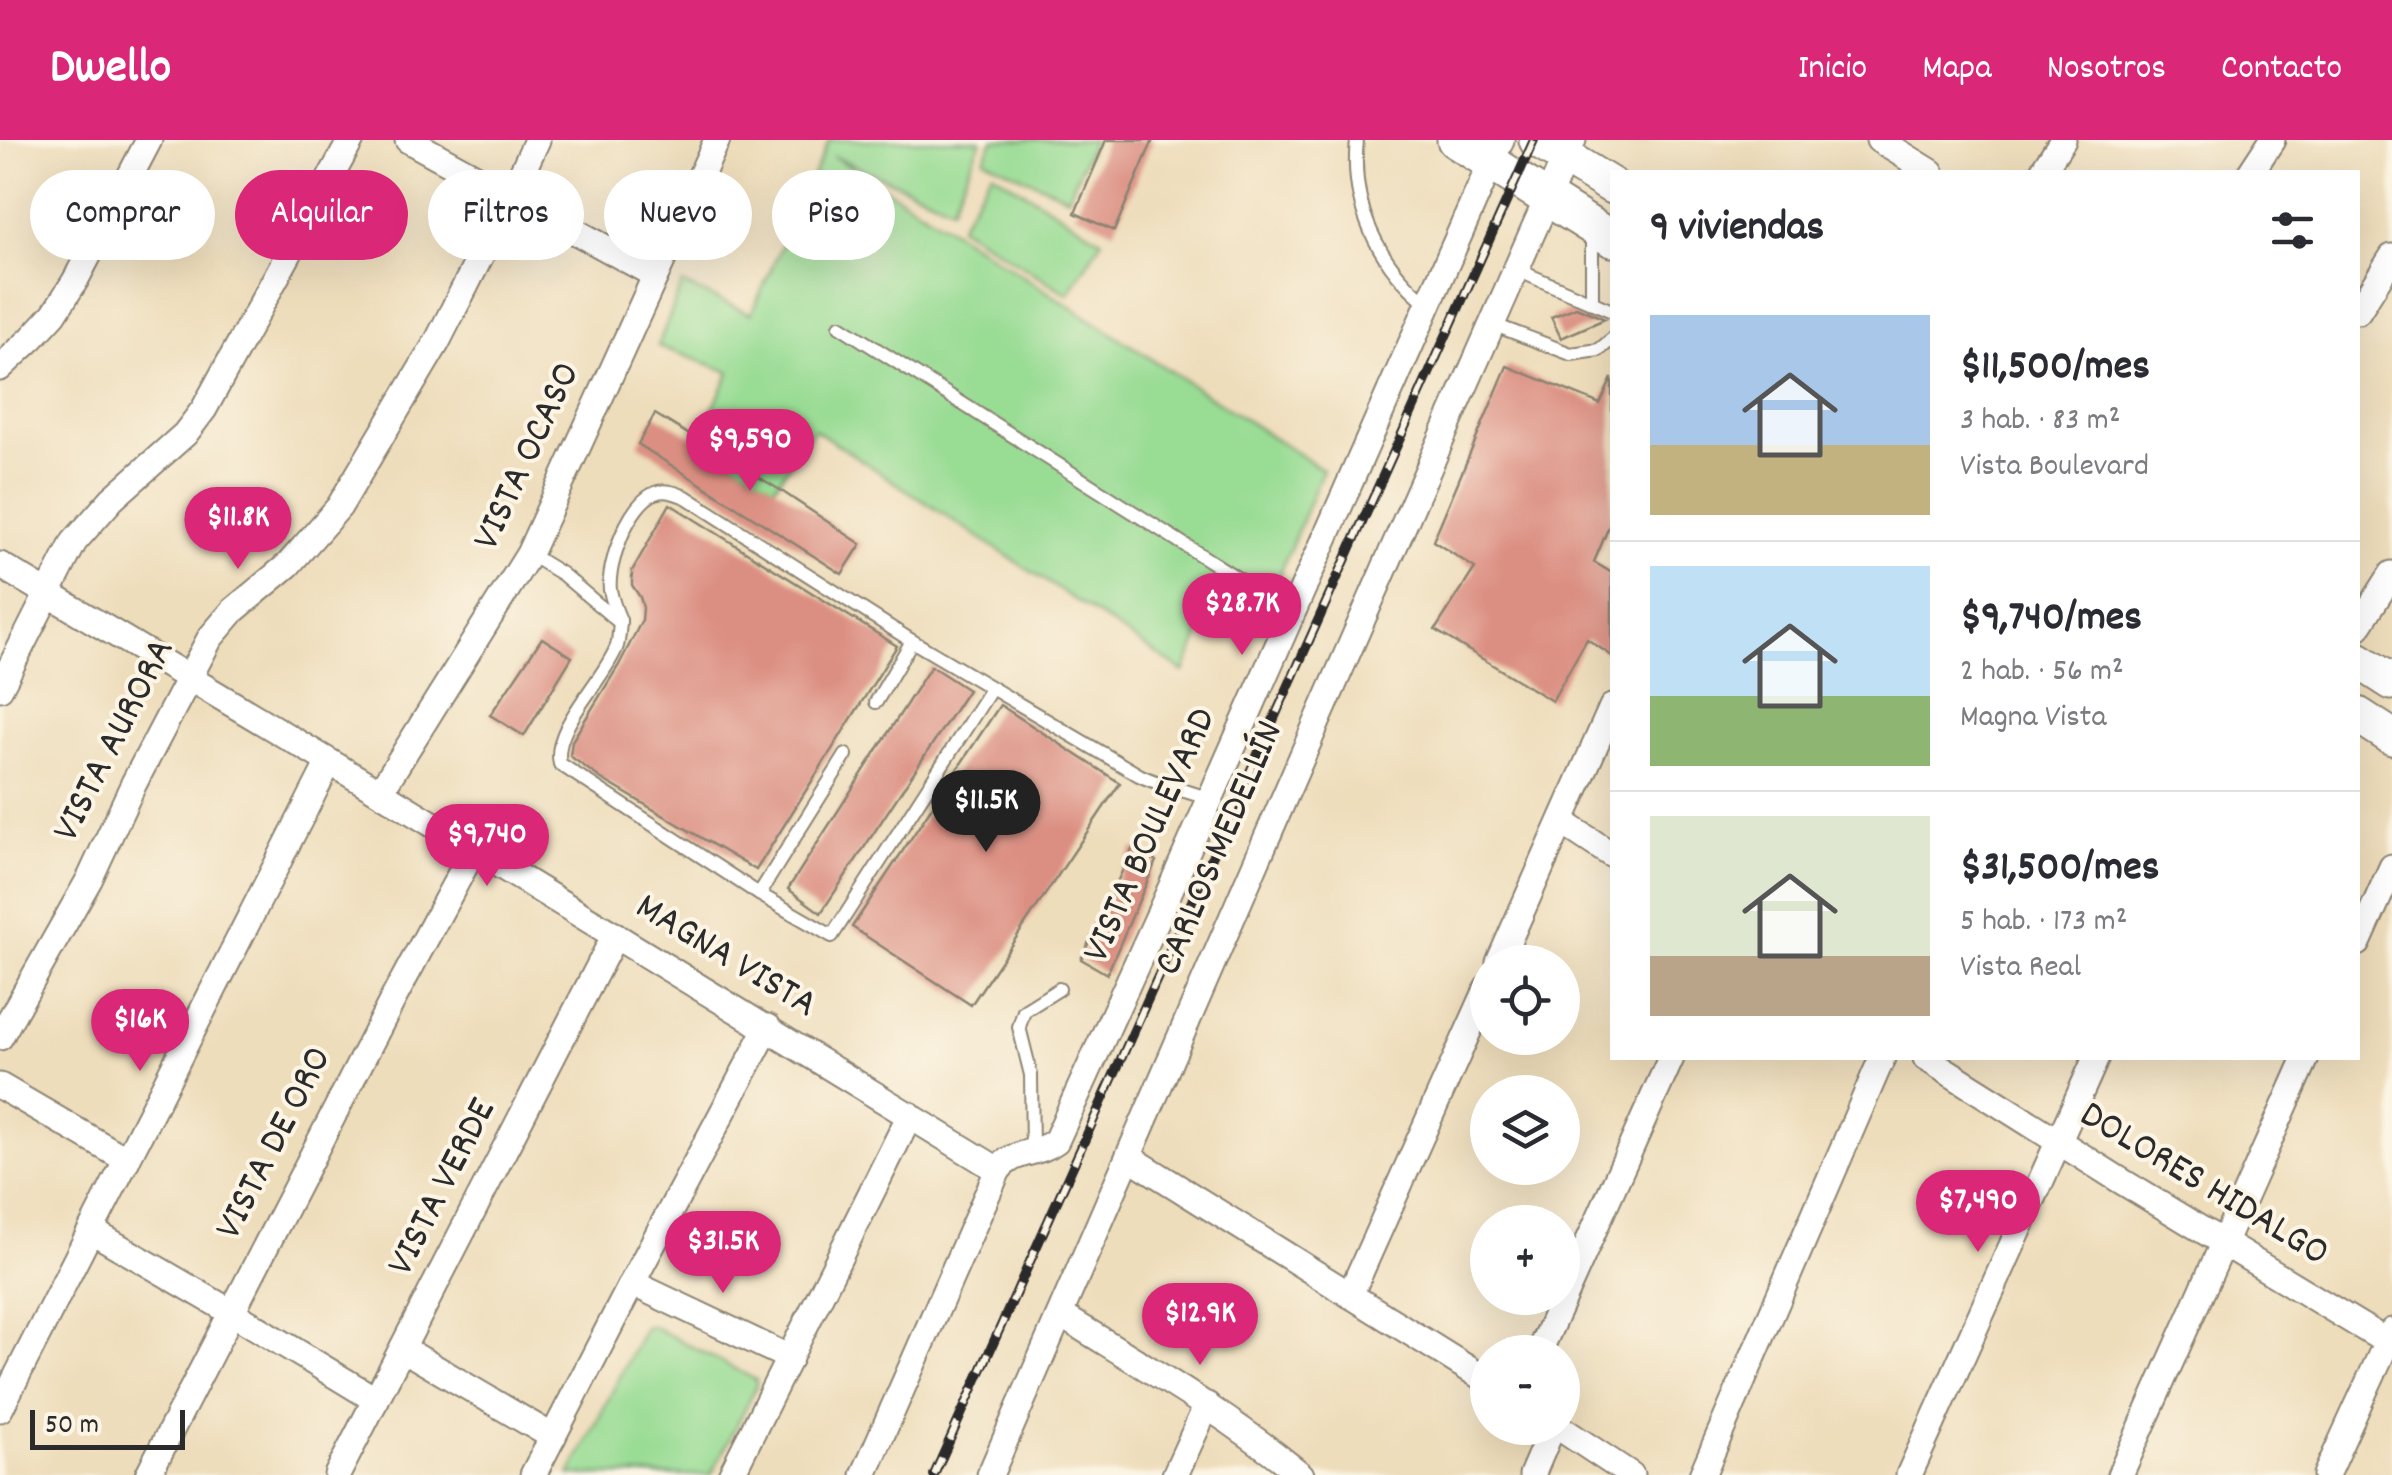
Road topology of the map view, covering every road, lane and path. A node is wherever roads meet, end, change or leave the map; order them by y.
1 (149, 140) edge
2 (351, 140) edge
3 (408, 140) edge
4 (537, 140) edge
5 (718, 140) edge
6 (1357, 140) edge
7 (1455, 140) edge
8 (1878, 140) edge
9 (2063, 140) edge
10 (2272, 140) edge
11 (1559, 145) edge
12 (1496, 151) edge
13 (463, 170) edge
14 (523, 170) edge
15 (1928, 170) edge
16 (2043, 170) edge
17 (2252, 170) edge
18 (1610, 184) edge
19 (1547, 199) junction
20 (1602, 233) edge
21 (584, 236) edge
22 (2392, 257) edge
23 (478, 260) edge
24 (1516, 269) junction
25 (655, 275) junction
26 (1592, 303) junction
27 (1428, 304) junction
28 (2360, 309) edge
29 (1610, 310) edge
30 (1492, 324) junction
31 (840, 326) dead end
32 (1610, 340) edge
33 (0, 368) edge
34 (529, 554) junction
35 (0, 565) edge
36 (2392, 574) edge
37 (49, 593) junction
38 (1292, 613) junction
39 (620, 622) junction
40 (2360, 624) edge
41 (912, 641) junction
42 (2360, 661) edge
43 (188, 678) junction
44 (2392, 682) edge
45 (0, 688) edge
46 (991, 689) junction
47 (876, 702) dead end
48 (1610, 711) edge
49 (2360, 716) edge
50 (2392, 737) edge
51 (846, 755) dead end
52 (329, 762) junction
53 (380, 792) junction
54 (1209, 799) junction
55 (1562, 822) junction
56 (474, 848) junction
57 (1610, 854) edge
58 (2392, 867) edge
59 (760, 894) junction
60 (615, 935) junction
61 (2360, 939) edge
62 (1507, 945) edge
63 (1059, 989) dead end
64 (768, 1027) junction
65 (1470, 1027) edge
66 (0, 1037) edge
67 (1670, 1060) edge
68 (1881, 1060) edge
69 (1929, 1060) edge
70 (2095, 1060) edge
71 (2305, 1060) edge
72 (0, 1086) edge
73 (910, 1115) junction
74 (2058, 1142) junction
75 (1032, 1152) junction
76 (1130, 1157) junction
77 (127, 1160) junction
78 (998, 1170) junction
79 (92, 1231) junction
80 (2222, 1242) junction
81 (632, 1283) junction
82 (1350, 1295) junction
83 (231, 1312) junction
84 (1061, 1315) junction
85 (1547, 1335) edge
86 (2390, 1339) edge
87 (403, 1349) junction
88 (790, 1358) junction
89 (1470, 1371) edge
90 (376, 1400) junction
91 (1207, 1405) junction
92 (0, 1409) edge
93 (553, 1437) junction
94 (1580, 1441) edge
95 (1545, 1445) edge
96 (148, 1475) edge
97 (337, 1475) edge
98 (533, 1475) edge
99 (730, 1475) edge
100 (864, 1475) edge
101 (990, 1475) edge
102 (1175, 1475) edge
103 (1301, 1475) edge
104 (1532, 1475) edge
105 (1631, 1475) edge
106 (1702, 1475) edge
107 (1910, 1475) edge
108 (2120, 1475) edge
109 (2326, 1475) edge

1 - 33 street
2 - 37 street
3 - 13 street
4 - 14 street, VISTA AURORA
5 - 25 street, VISTA OCASO
6 - 27 lane
7 - 12 main road
8 - 15 street
9 - 16 street
10 - 17 street
11 - 18 main road
11 - 19 street, CARLOS MEDELLÍN
12 - 19 main road
12 - 27 street, VISTA BOULEVARD
19 - 20 main road
19 - 24 street, CARLOS MEDELLÍN
20 - 26 lane
21 - 25 street
22 - 28 street
23 - 43 street, VISTA AURORA
24 - 26 lane
24 - 30 street, CARLOS MEDELLÍN
25 - 34 street, VISTA OCASO
26 - 29 lane
27 - 38 street, VISTA BOULEVARD
30 - 32 lane
30 - 76 street, CARLOS MEDELLÍN
31 - 38 lane
34 - 39 lane
34 - 53 street, VISTA OCASO
35 - 37 street, MAGNA VISTA
36 - 40 street
37 - 43 street, MAGNA VISTA
37 - 45 street
38 - 54 street, VISTA BOULEVARD
39 - 41 lane
39 - 59 lane
41 - 46 lane
41 - 47 lane
42 - 44 main road
43 - 52 street, MAGNA VISTA
43 - 66 street, VISTA AURORA
46 - 54 lane
46 - 59 lane
48 - 55 street
49 - 50 main road
51 - 59 lane
52 - 53 street, MAGNA VISTA
52 - 77 street
53 - 56 street, MAGNA VISTA
54 - 75 street, VISTA BOULEVARD
55 - 57 street
55 - 62 street
56 - 60 street, MAGNA VISTA
56 - 83 street, VISTA DE ORO
58 - 61 street
60 - 64 street, MAGNA VISTA
60 - 87 street, VISTA VERDE
63 - 75 lane
64 - 73 street, MAGNA VISTA
64 - 81 street
65 - 82 street
67 - 85 street
68 - 106 street
69 - 74 street, DOLORES HIDALGO
70 - 74 street
71 - 80 street
72 - 77 street
73 - 78 street, MAGNA VISTA
73 - 88 street
74 - 80 street, DOLORES HIDALGO
74 - 107 street
75 - 78 street, VISTA BOULEVARD
76 - 82 street
76 - 84 street, CARLOS MEDELLÍN
77 - 79 street
78 - 100 street
79 - 83 street
79 - 92 street
80 - 86 street, DOLORES HIDALGO
80 - 108 street
81 - 88 street
81 - 93 street
82 - 89 street
83 - 90 street
83 - 96 street, VISTA DE ORO
84 - 91 street
84 - 101 street, CARLOS MEDELLÍN
86 - 109 street
87 - 90 street, VISTA VERDE
87 - 93 street
88 - 99 street
90 - 97 street, VISTA VERDE
91 - 102 street
91 - 103 street
93 - 98 street
94 - 105 street
95 - 104 street

